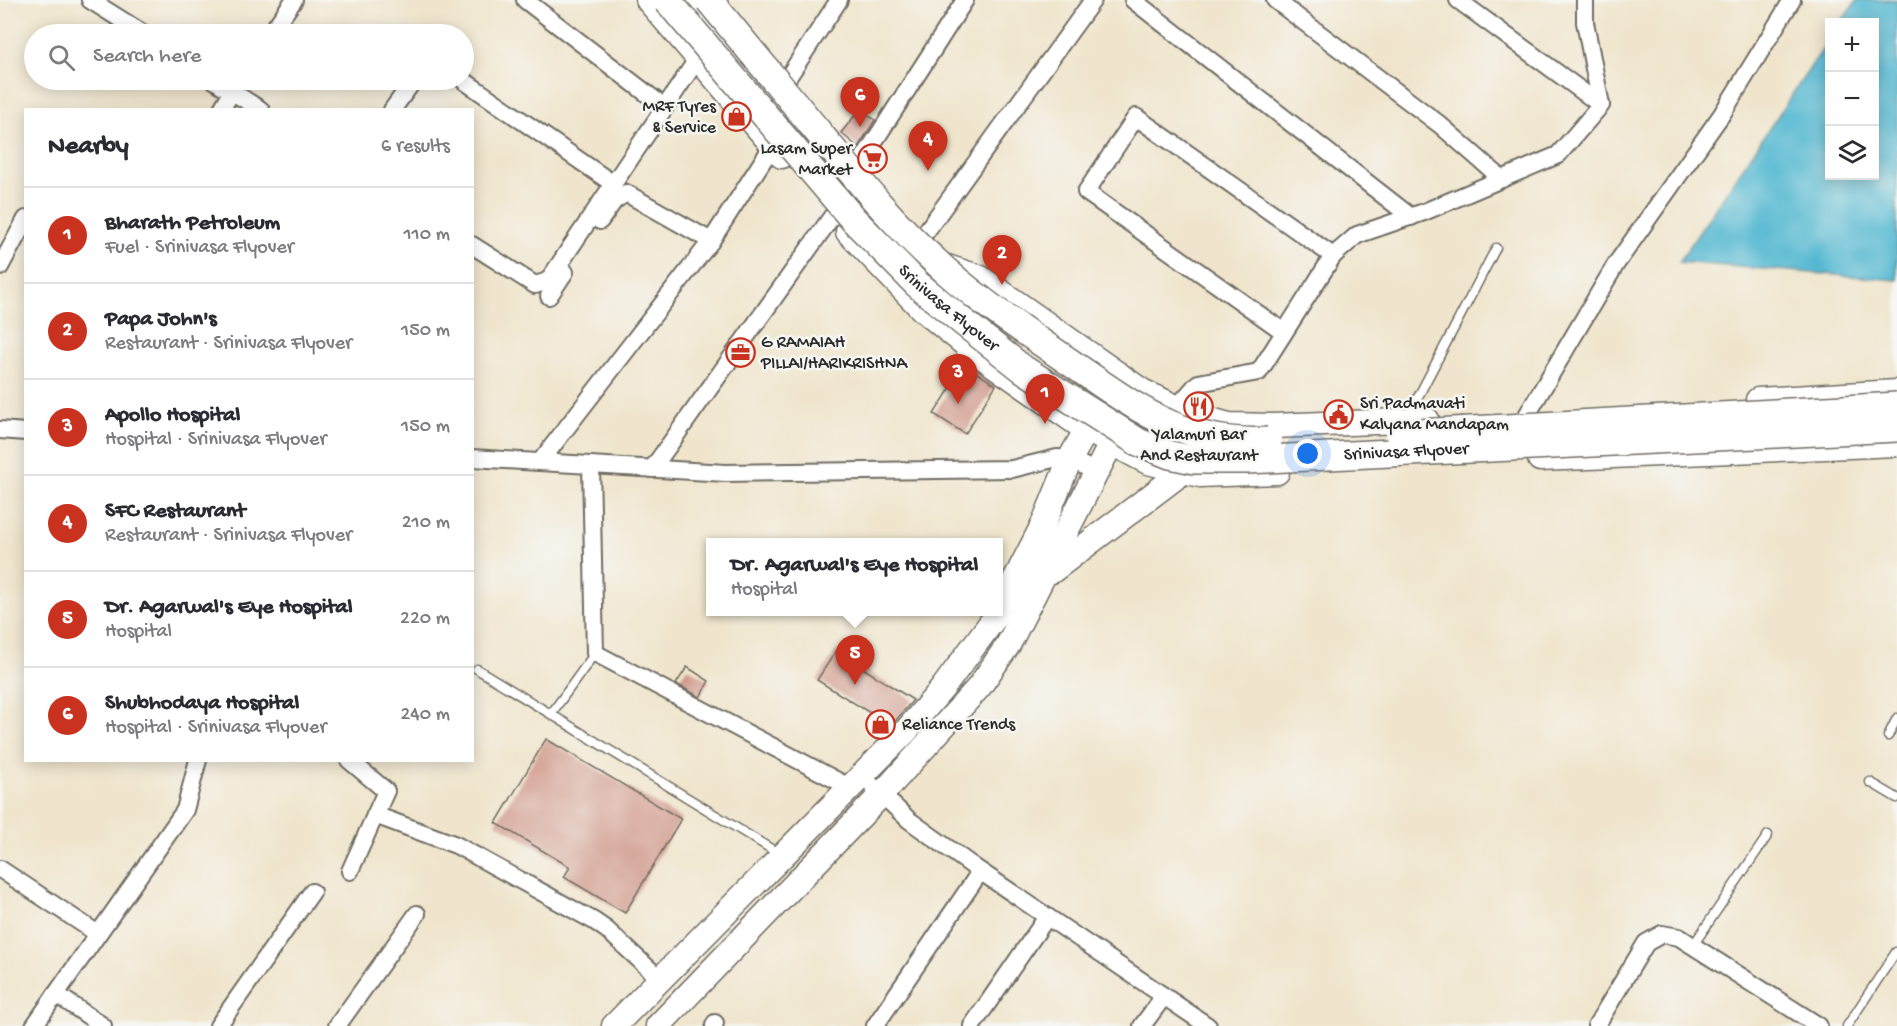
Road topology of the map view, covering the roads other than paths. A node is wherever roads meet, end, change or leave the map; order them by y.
1 (90, 0) edge
2 (294, 0) edge
3 (525, 0) edge
4 (648, 0) edge
5 (668, 0) edge
6 (689, 0) edge
7 (839, 0) edge
8 (965, 0) edge
9 (1093, 0) edge
10 (1133, 0) edge
11 (1275, 0) edge
12 (1458, 0) edge
13 (1585, 0) edge
14 (1792, 0) edge
15 (711, 6) edge
16 (128, 24) edge
17 (277, 24) edge
18 (698, 58) junction
19 (474, 88) edge
20 (232, 90) edge
21 (240, 90) edge
22 (407, 90) edge
23 (773, 100) junction
24 (1601, 105) junction
25 (663, 106) junction
26 (222, 108) edge
27 (259, 108) edge
28 (393, 108) edge
29 (773, 145) junction
30 (1502, 179) junction
31 (612, 183) junction
32 (846, 185) junction
33 (833, 215) junction
34 (1411, 217) junction
35 (24, 223) edge
36 (711, 241) junction
37 (474, 246) edge
38 (1496, 248) dead end
39 (910, 255) junction
40 (1333, 256) junction
41 (0, 267) edge
42 (549, 296) dead end
43 (1284, 332) junction
44 (1118, 374) junction
45 (1140, 389) junction
46 (1897, 392) edge
47 (1897, 405) edge
48 (1177, 407) junction
49 (1527, 415) junction
50 (1405, 421) junction
51 (1085, 429) junction
52 (1897, 429) edge
53 (0, 430) edge
54 (24, 432) edge
55 (1111, 442) junction
56 (1897, 444) edge
57 (474, 458) edge
58 (1070, 459) junction
59 (540, 462) junction
60 (591, 465) junction
61 (652, 469) junction
62 (1184, 471) junction
63 (1096, 472) junction
64 (1045, 576) junction
65 (1003, 603) edge
66 (995, 616) edge
67 (595, 653) junction
68 (477, 669) dead end
69 (551, 714) junction
70 (1897, 718) edge
71 (1888, 736) dead end
72 (197, 762) edge
73 (351, 762) edge
74 (1870, 782) dead end
75 (857, 783) junction
76 (882, 794) junction
77 (1897, 798) edge
78 (375, 815) junction
79 (1768, 835) dead end
80 (783, 857) junction
81 (0, 869) edge
82 (350, 871) dead end
83 (980, 872) junction
84 (312, 892) dead end
85 (417, 914) dead end
86 (1047, 917) junction
87 (98, 934) junction
88 (1694, 944) junction
89 (1896, 952) edge
90 (660, 979) junction
91 (56, 994) junction
92 (1164, 996) junction
93 (34, 1026) edge
94 (104, 1026) edge
95 (218, 1026) edge
96 (337, 1026) edge
97 (614, 1026) edge
98 (658, 1026) edge
99 (875, 1026) edge
100 (972, 1026) edge
101 (1142, 1026) edge
102 (1208, 1026) edge
103 (1596, 1026) edge
104 (1819, 1026) edge
105 (1847, 1026) edge

1 - 16 street
2 - 17 street
3 - 25 street
4 - 18 street
5 - 52 main road, Srinivasa Flyover, bridge
6 - 15 street
7 - 23 street
8 - 32 street
9 - 39 street
10 - 34 street
11 - 30 street
12 - 24 street
13 - 24 street
14 - 49 street
15 - 23 street
15 - 47 main road, Srinivasa Flyover, bridge
18 - 25 street
18 - 29 street
19 - 31 street
20 - 26 street
21 - 27 street
22 - 28 street
23 - 32 street
24 - 30 street
25 - 31 street
29 - 33 street
29 - 36 street
30 - 34 street
31 - 37 street
32 - 39 street
33 - 51 street
33 - 61 street
34 - 40 street
35 - 41 street
36 - 42 street
36 - 59 street
38 - 50 lane
39 - 44 street
40 - 43 street
40 - 43 street
43 - 48 street
44 - 45 street
44 - 51 street
45 - 48 street
45 - 55 street
46 - 49 street
48 - 50 street
49 - 50 street
51 - 55 street
51 - 58 street
53 - 54 street
55 - 62 street
55 - 63 street
56 - 62 street
57 - 59 street
58 - 61 street
58 - 63 street
58 - 65 street
59 - 60 street
60 - 61 street
60 - 67 street
62 - 64 street
63 - 64 street
64 - 76 street
66 - 75 street
67 - 69 lane
67 - 75 street
68 - 69 lane
69 - 80 lane
70 - 71 lane
72 - 87 street
73 - 78 street
74 - 77 lane
75 - 76 street
75 - 80 street
76 - 83 street
76 - 98 street
78 - 82 street
78 - 90 street
79 - 88 lane
80 - 90 street
81 - 87 street
83 - 86 street
83 - 99 street
84 - 95 street
85 - 96 street
86 - 92 street
86 - 100 street
87 - 91 street
88 - 103 street
88 - 104 street
89 - 105 lane
90 - 97 street
91 - 93 street
91 - 94 street
92 - 101 street
92 - 102 street

